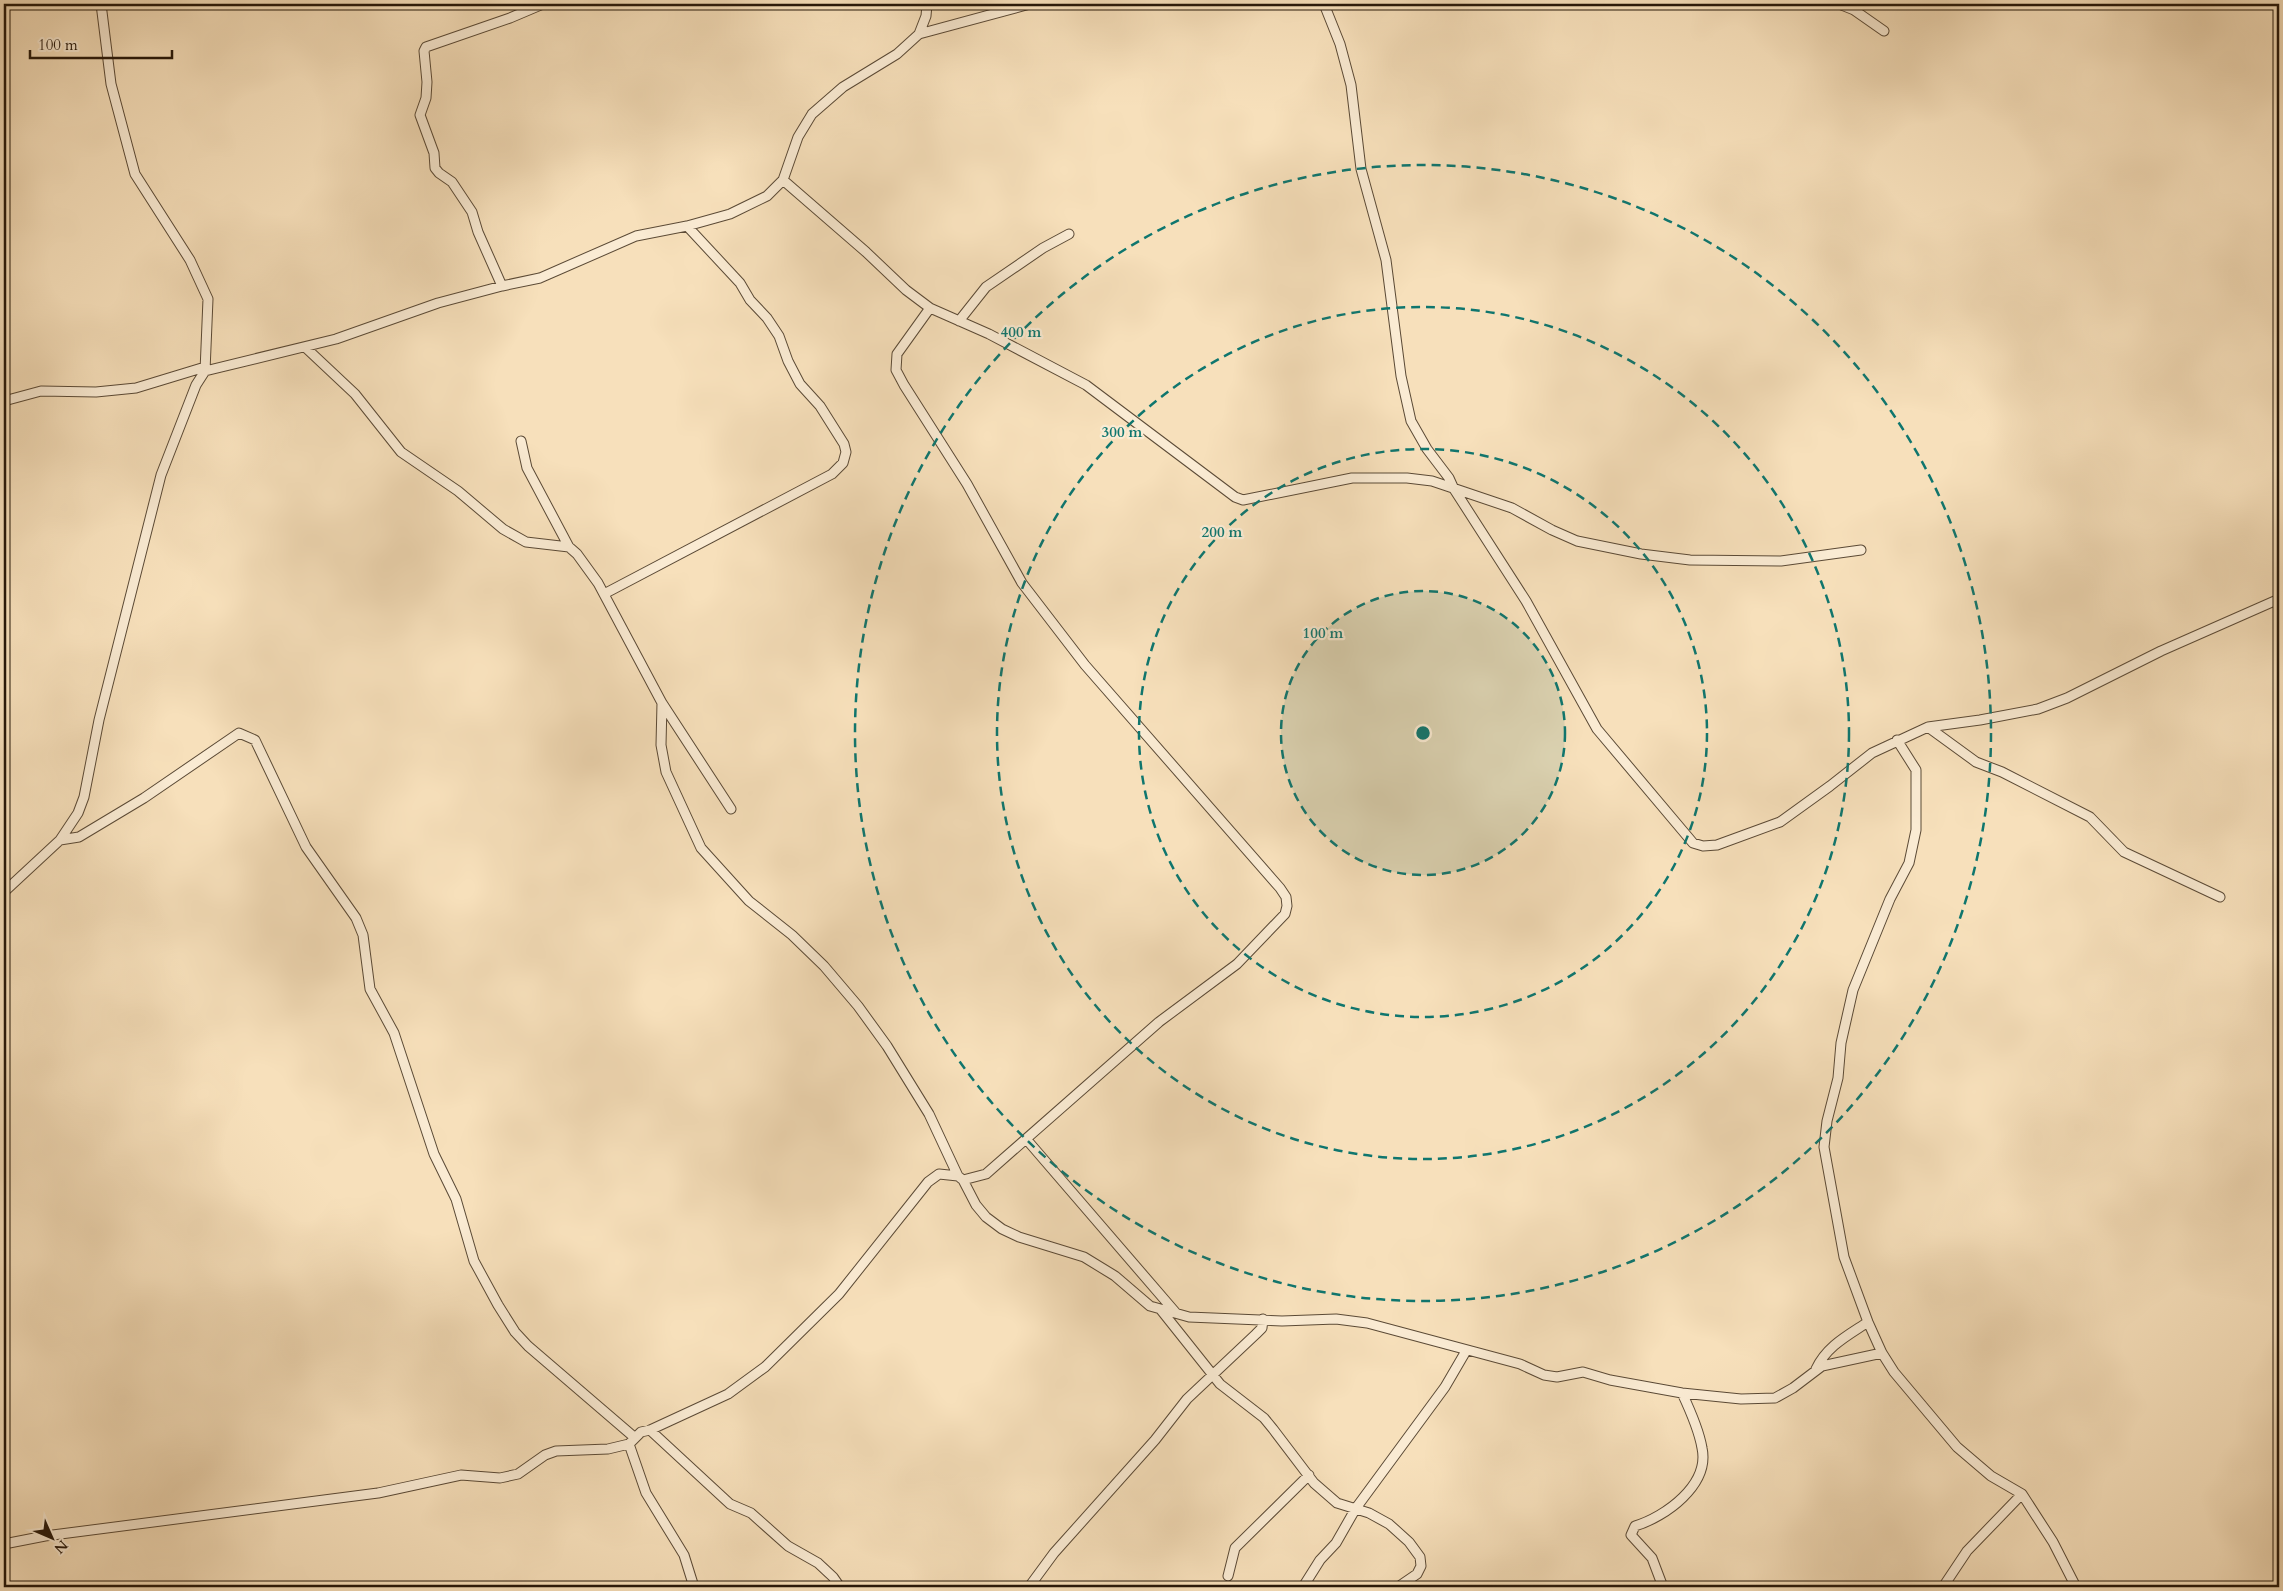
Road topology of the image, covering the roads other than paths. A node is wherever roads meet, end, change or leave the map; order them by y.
1 (101, 4) edge
2 (543, 4) edge
3 (927, 4) edge
4 (1030, 4) edge
5 (1324, 4) edge
6 (1839, 4) edge
7 (1884, 31) dead end
8 (919, 34) junction
9 (783, 180) junction
10 (687, 226) junction
11 (1069, 234) dead end
12 (502, 286) junction
13 (930, 308) junction
14 (959, 321) junction
15 (305, 347) junction
16 (205, 369) junction
17 (4, 401) edge
18 (521, 441) dead end
19 (1454, 489) junction
20 (569, 547) junction
21 (1861, 550) dead end
22 (604, 594) junction
23 (2279, 599) edge
24 (662, 703) junction
25 (1928, 727) junction
26 (1897, 740) junction
27 (731, 809) dead end
28 (60, 840) junction
29 (4, 892) edge
30 (2220, 897) dead end
31 (1027, 1140) junction
32 (960, 1178) junction
33 (1161, 1310) junction
34 (1176, 1313) junction
35 (1263, 1319) junction
36 (1868, 1322) junction
37 (1466, 1351) junction
38 (1882, 1353) junction
39 (1816, 1370) junction
40 (1213, 1375) junction
41 (1682, 1393) junction
42 (650, 1430) junction
43 (631, 1441) junction
44 (1309, 1475) junction
45 (2022, 1494) junction
46 (1356, 1508) junction
47 (4, 1544) edge
48 (1228, 1576) dead end
49 (694, 1587) edge
50 (840, 1587) edge
51 (1029, 1587) edge
52 (1303, 1587) edge
53 (1398, 1587) edge
54 (1663, 1587) edge
55 (1943, 1587) edge
56 (2076, 1587) edge

1 - 16 street
2 - 12 street
3 - 8 street
4 - 8 street
5 - 19 street
6 - 7 street
8 - 9 street
9 - 10 street
9 - 13 street
10 - 12 street
10 - 22 street
11 - 14 street
12 - 15 street
13 - 14 street
13 - 31 street
14 - 19 street
15 - 16 street
15 - 20 street
16 - 17 street
16 - 28 street
18 - 20 street
19 - 21 street
19 - 26 street
20 - 22 street
22 - 24 street
23 - 25 street
24 - 27 street
24 - 32 street
25 - 26 street
25 - 30 street
26 - 36 street
28 - 29 street
28 - 43 street
31 - 32 street
31 - 34 street
32 - 33 street
32 - 42 street
33 - 34 street
33 - 40 street
34 - 35 street
35 - 37 street
35 - 40 street
36 - 38 street
36 - 39 street
37 - 41 street
37 - 46 street
38 - 39 street
38 - 45 street
39 - 41 street
40 - 44 street
40 - 51 street
41 - 54 street
42 - 43 street
42 - 50 street
43 - 47 street
43 - 49 street
44 - 46 street
44 - 48 street
45 - 55 street
45 - 56 street
46 - 52 street
46 - 53 street

